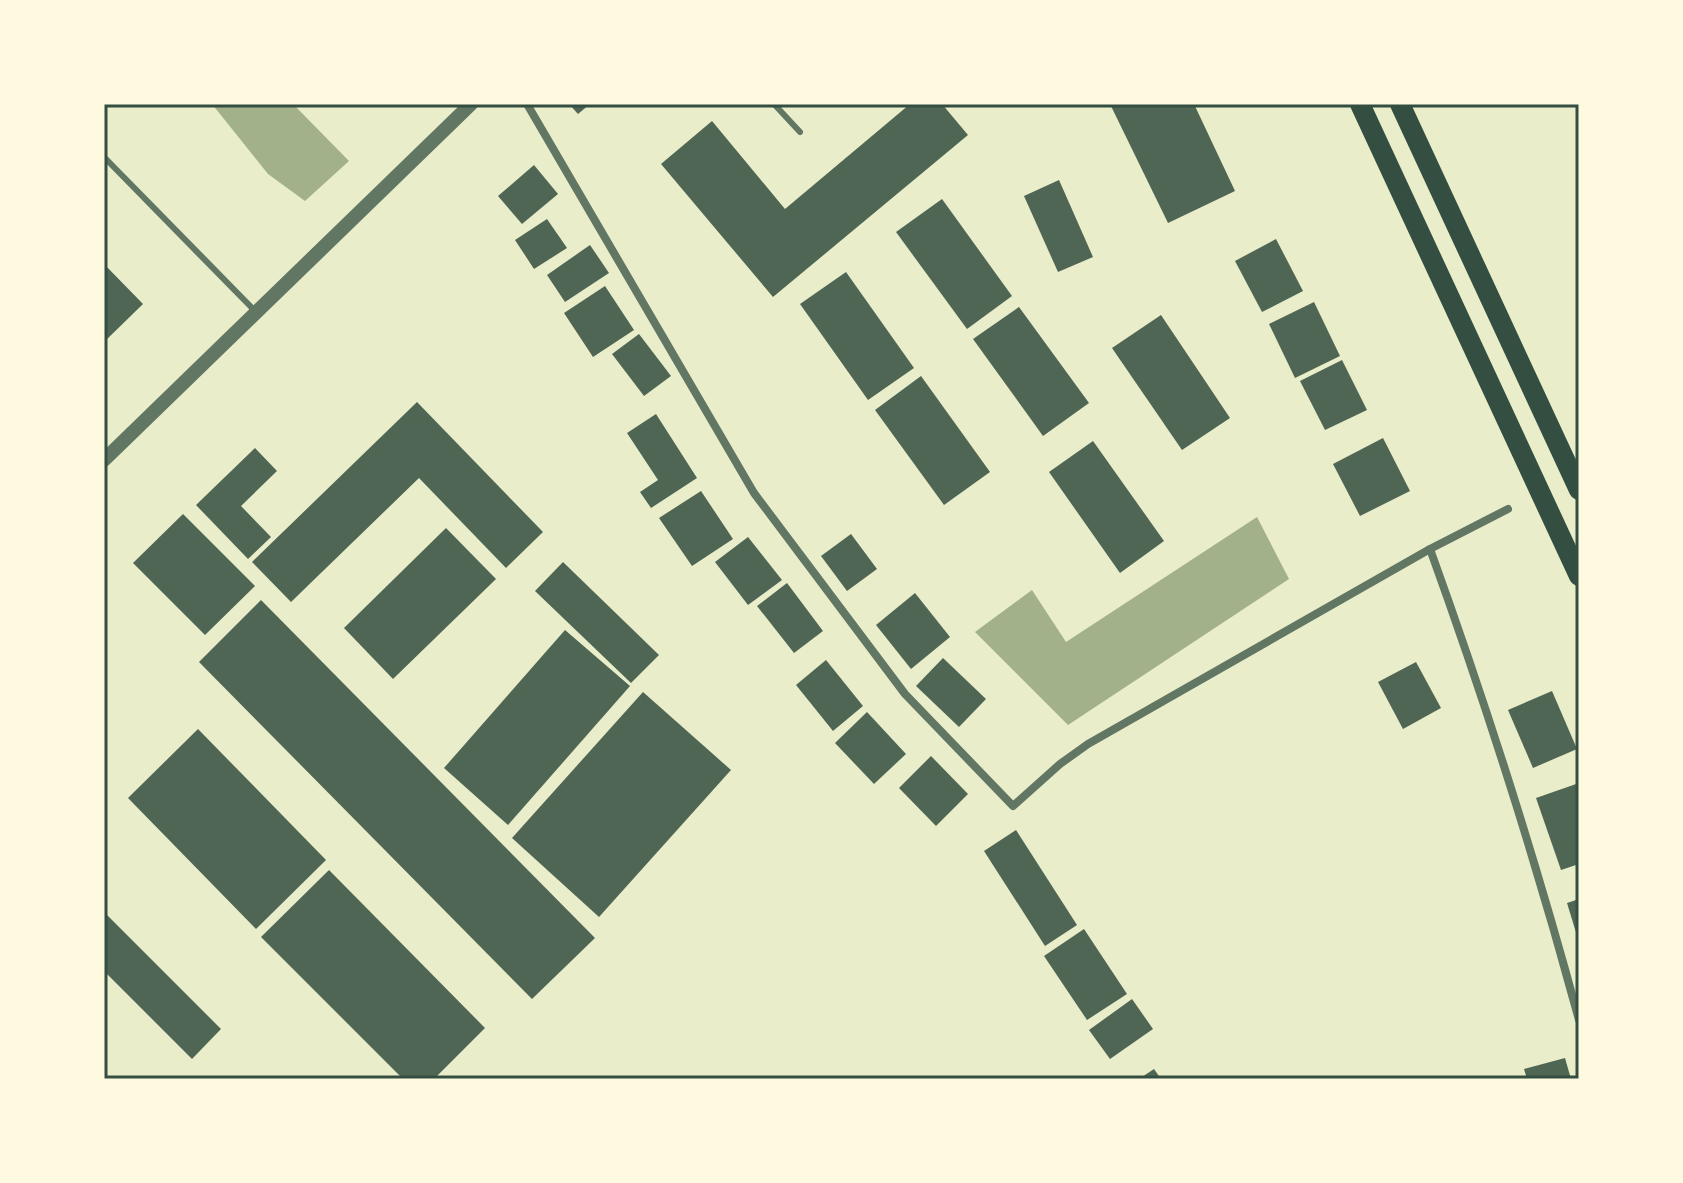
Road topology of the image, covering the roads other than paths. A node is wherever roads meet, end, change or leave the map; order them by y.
1 (471, 104) edge
2 (527, 104) edge
3 (774, 104) edge
4 (1360, 104) edge
5 (1400, 104) edge
6 (800, 132) dead end
7 (104, 157) edge
8 (256, 312) junction
9 (104, 460) edge
10 (1579, 490) edge
11 (1508, 509) dead end
12 (1430, 549) junction
13 (1579, 576) edge
14 (1579, 1020) edge

1 - 8 street
2 - 12 street
3 - 6 lane
4 - 13 main road
5 - 10 main road
7 - 8 lane
8 - 9 street
11 - 12 street
12 - 14 street

